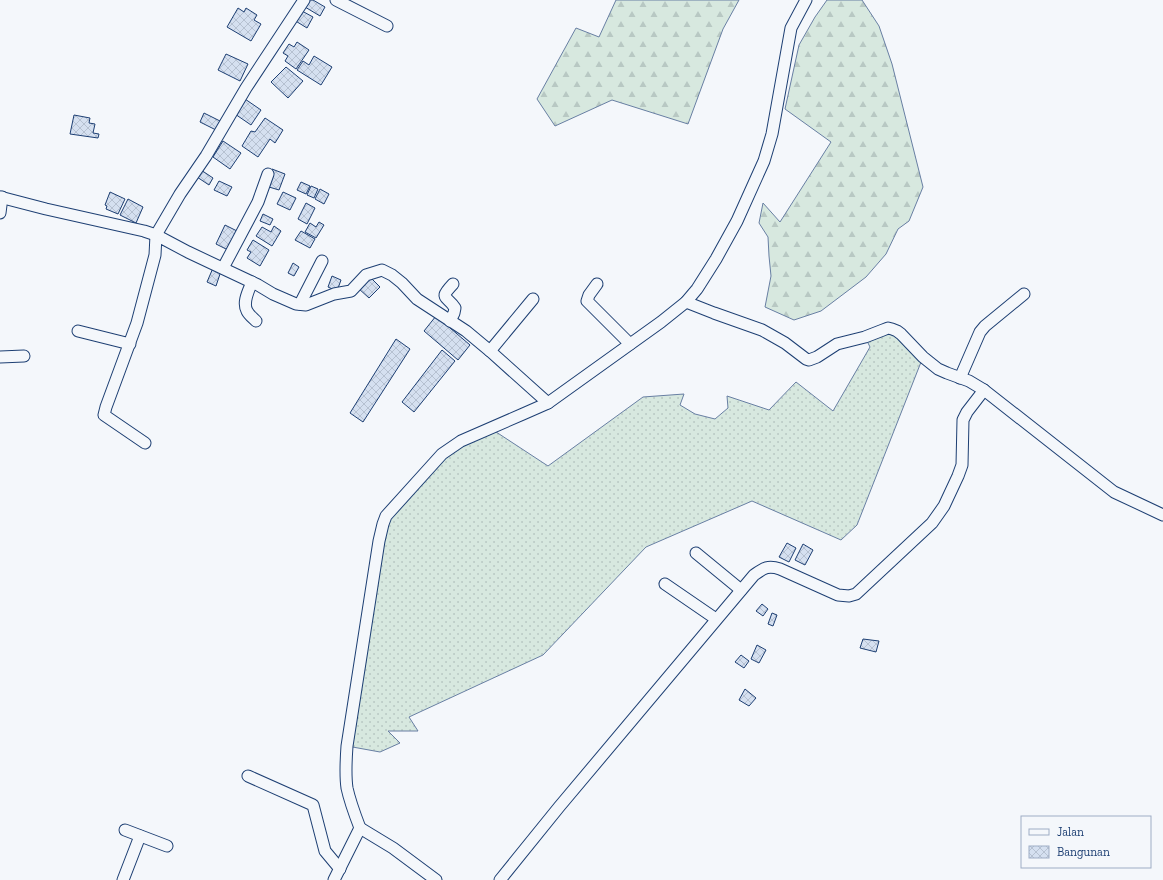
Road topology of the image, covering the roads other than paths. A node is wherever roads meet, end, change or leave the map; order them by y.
1 (304, 0) edge
2 (336, 0) edge
3 (806, 0) edge
4 (387, 26) dead end
5 (268, 174) dead end
6 (1, 197) edge
7 (0, 213) edge
8 (156, 235) junction
9 (322, 261) dead end
10 (223, 268) junction
11 (252, 282) junction
12 (453, 284) dead end
13 (597, 284) dead end
14 (1024, 294) dead end
15 (533, 299) dead end
16 (686, 302) junction
17 (300, 304) junction
18 (256, 321) dead end
19 (450, 321) junction
20 (78, 331) dead end
21 (130, 344) junction
22 (630, 344) junction
23 (490, 351) junction
24 (24, 356) dead end
25 (0, 357) edge
26 (960, 378) junction
27 (984, 390) junction
28 (548, 402) junction
29 (145, 443) dead end
30 (1163, 515) edge
31 (696, 553) dead end
32 (665, 584) dead end
33 (741, 590) junction
34 (716, 619) junction
35 (248, 776) dead end
36 (360, 828) junction
37 (125, 830) dead end
38 (140, 836) junction
39 (167, 846) dead end
40 (340, 869) junction
41 (124, 880) edge
42 (334, 880) edge
43 (436, 880) edge
44 (500, 880) edge

1 - 8 street
2 - 4 street
3 - 16 street
5 - 10 street
6 - 7 street
6 - 8 street
8 - 10 street
8 - 21 street
9 - 17 street
10 - 11 street
11 - 17 street
11 - 18 street
12 - 19 street
13 - 22 street
14 - 26 street
15 - 23 street
16 - 22 street
16 - 26 street
17 - 19 street
19 - 23 street
20 - 21 street
21 - 29 street
22 - 28 street
23 - 28 street
24 - 25 street
26 - 27 street
27 - 30 street
27 - 33 street
28 - 36 street
31 - 33 street
32 - 34 street
33 - 34 street
34 - 44 street
35 - 40 street
36 - 40 street
36 - 43 street
37 - 38 street
38 - 39 street
38 - 41 street
40 - 42 street

